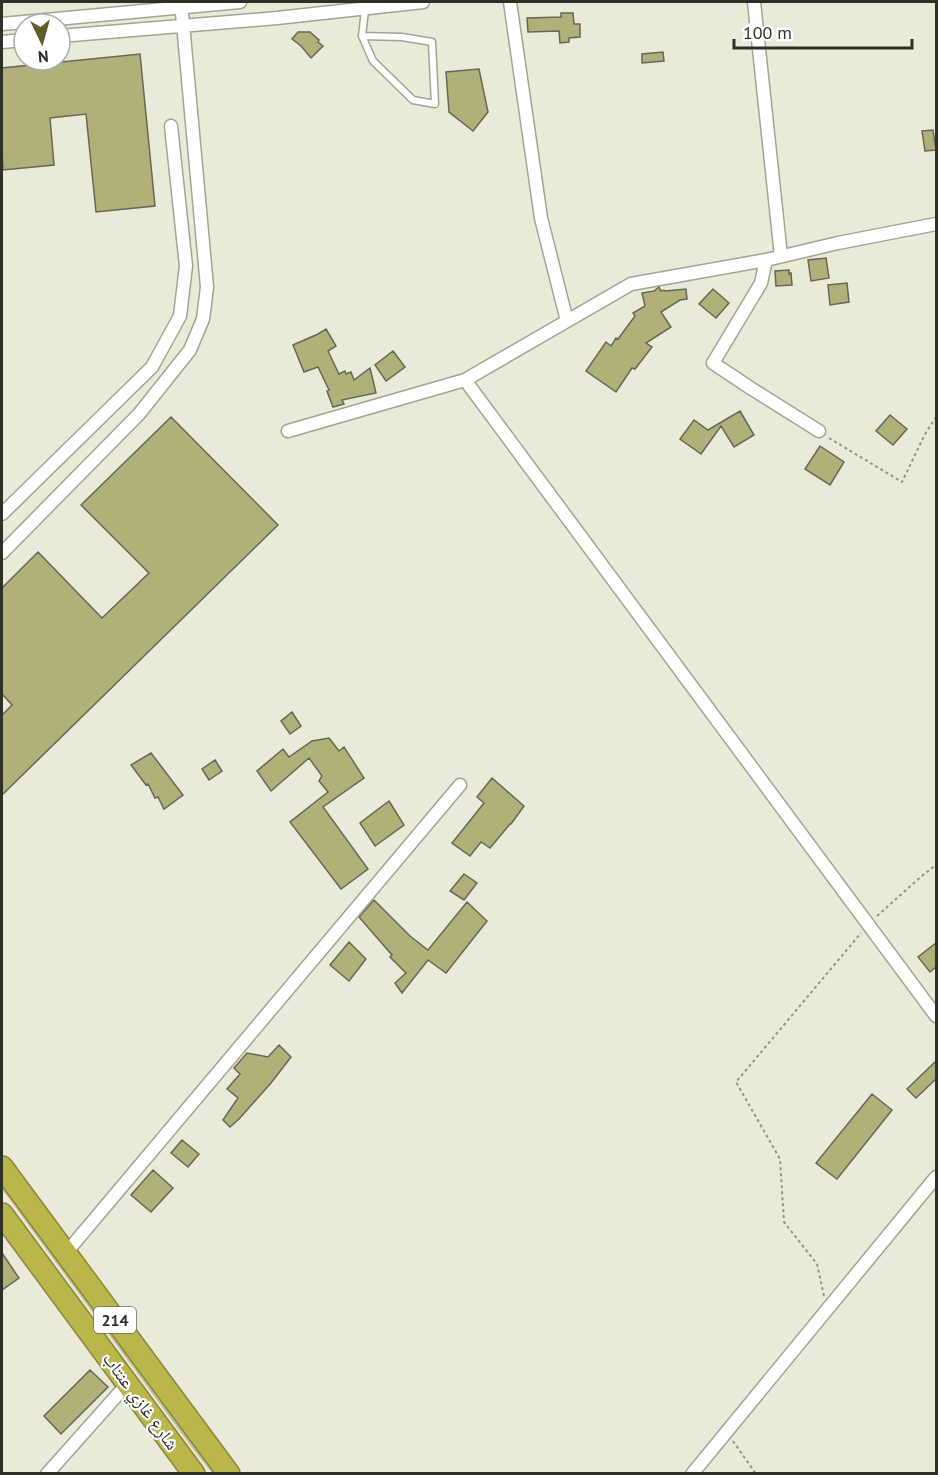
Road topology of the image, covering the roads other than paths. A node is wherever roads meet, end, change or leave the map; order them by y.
1 (240, 2) edge
2 (423, 2) edge
3 (510, 2) edge
4 (754, 2) edge
5 (181, 4) edge
6 (156, 5) edge
7 (366, 5) edge
8 (2, 24) edge
9 (183, 26) junction
10 (160, 28) junction
11 (72, 35) edge
12 (362, 36) junction
13 (171, 126) dead end
14 (201, 224) junction
15 (936, 224) edge
16 (182, 228) junction
17 (781, 256) junction
18 (766, 260) junction
19 (567, 321) junction
20 (465, 380) junction
21 (288, 431) dead end
22 (819, 431) road end
23 (2, 514) edge
24 (2, 553) edge
25 (460, 784) dead end
26 (936, 1016) edge
27 (2, 1167) edge
28 (936, 1177) edge
29 (2, 1214) edge
30 (66, 1253) junction
31 (128, 1383) junction
32 (47, 1473) edge
33 (194, 1473) edge
34 (229, 1473) edge
35 (692, 1473) edge

1 - 5 street
2 - 7 street
3 - 19 street
4 - 17 street
5 - 6 street
5 - 9 street
6 - 8 street
6 - 10 street
7 - 9 street
7 - 12 lane
9 - 10 street
9 - 14 street
10 - 11 street
12 - 12 lane
13 - 16 street
14 - 16 street
14 - 24 street
15 - 17 street
16 - 23 street
17 - 18 street
18 - 19 street
18 - 22 street
19 - 20 street
20 - 21 street
20 - 26 street
25 - 30 street
27 - 30 highway, 214
28 - 35 street
29 - 31 highway, شارع غازي عنتاب / 214
30 - 34 highway, 214
31 - 32 street
31 - 33 highway, شارع غازي عنتاب / 214

